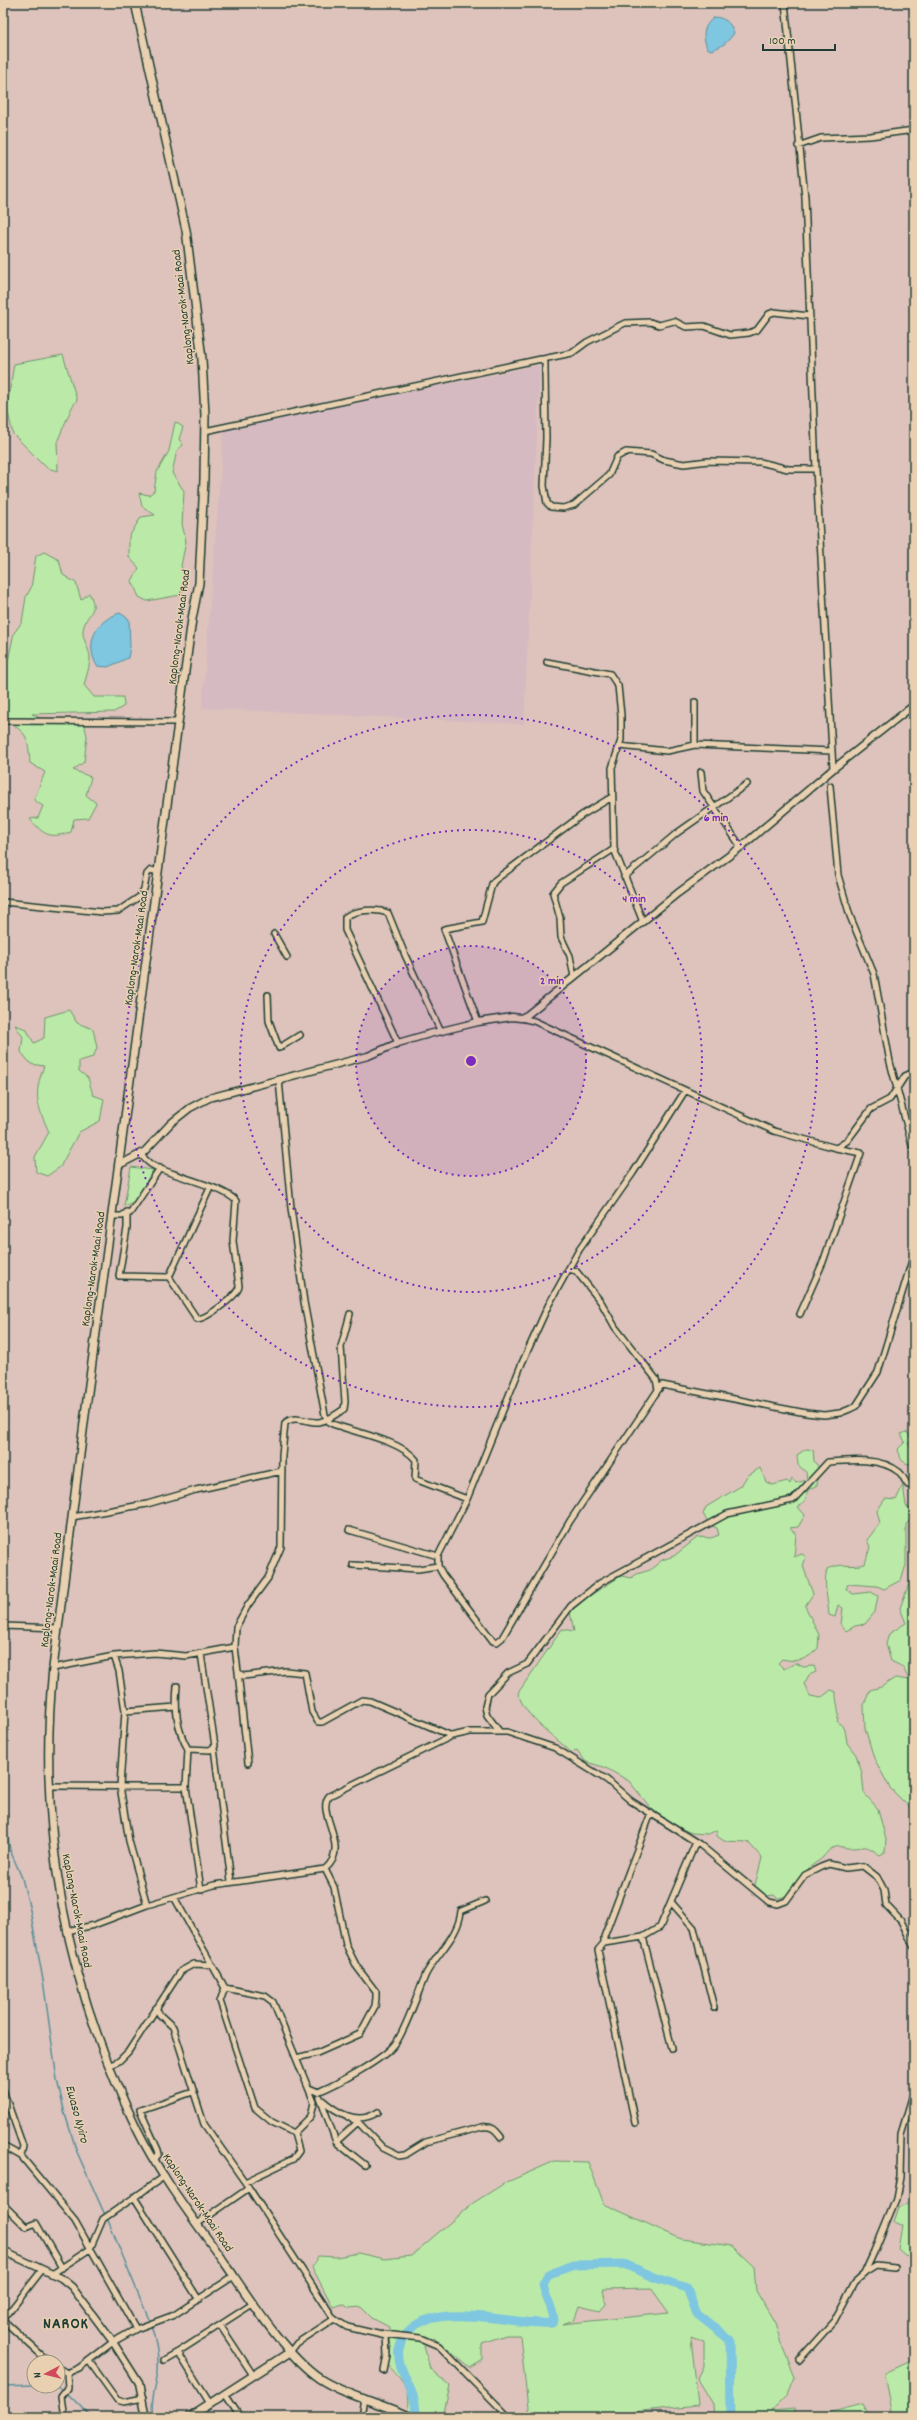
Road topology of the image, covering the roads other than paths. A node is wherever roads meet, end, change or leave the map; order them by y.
1 (135, 3) edge
2 (785, 3) edge
3 (914, 130) edge
4 (798, 146) junction
5 (809, 316) junction
6 (544, 359) junction
7 (205, 431) junction
8 (816, 469) junction
9 (547, 662) dead end
10 (695, 702) dead end
11 (914, 706) edge
12 (3, 721) edge
13 (179, 722) junction
14 (695, 745) junction
15 (619, 746) junction
16 (831, 751) junction
17 (834, 769) junction
18 (701, 772) dead end
19 (747, 784) dead end
20 (830, 786) dead end
21 (612, 797) junction
22 (714, 808) junction
23 (741, 847) junction
24 (614, 849) junction
25 (158, 872) junction
26 (624, 877) junction
27 (3, 902) edge
28 (643, 922) junction
29 (274, 934) dead end
30 (287, 957) dead end
31 (574, 977) junction
32 (268, 995) dead end
33 (521, 1018) junction
34 (478, 1022) junction
35 (441, 1032) junction
36 (300, 1035) dead end
37 (398, 1043) junction
38 (914, 1072) edge
39 (279, 1080) junction
40 (897, 1088) junction
41 (685, 1091) junction
42 (836, 1148) junction
43 (914, 1153) edge
44 (140, 1154) junction
45 (118, 1165) junction
46 (160, 1168) junction
47 (210, 1188) junction
48 (127, 1212) junction
49 (112, 1216) junction
50 (914, 1254) edge
51 (569, 1269) junction
52 (169, 1277) junction
53 (350, 1314) dead end
54 (800, 1314) dead end
55 (658, 1390) junction
56 (328, 1419) junction
57 (282, 1471) junction
58 (914, 1487) edge
59 (467, 1499) junction
60 (72, 1517) junction
61 (349, 1530) dead end
62 (438, 1556) junction
63 (353, 1565) dead end
64 (438, 1566) junction
65 (3, 1626) edge
66 (59, 1628) junction
67 (235, 1647) junction
68 (201, 1654) junction
69 (114, 1656) junction
70 (53, 1668) junction
71 (238, 1672) junction
72 (177, 1686) dead end
73 (176, 1707) junction
74 (125, 1711) junction
75 (500, 1731) junction
76 (452, 1736) junction
77 (214, 1748) junction
78 (188, 1749) junction
79 (248, 1762) dead end
80 (50, 1786) junction
81 (120, 1786) junction
82 (186, 1787) junction
83 (651, 1813) junction
84 (696, 1842) junction
85 (325, 1869) junction
86 (231, 1881) junction
87 (201, 1890) junction
88 (174, 1897) junction
89 (485, 1901) dead end
90 (671, 1902) junction
91 (147, 1905) junction
92 (67, 1931) junction
93 (643, 1938) junction
94 (604, 1943) junction
95 (914, 1947) edge
96 (212, 1965) junction
97 (225, 1988) junction
98 (156, 2008) junction
99 (714, 2008) dead end
100 (672, 2048) dead end
101 (296, 2058) junction
102 (108, 2066) junction
103 (309, 2088) junction
104 (3, 2090) edge
105 (914, 2091) edge
106 (193, 2092) junction
107 (318, 2092) junction
108 (320, 2098) junction
109 (378, 2112) dead end
110 (348, 2117) junction
111 (358, 2122) junction
112 (635, 2122) dead end
113 (294, 2133) junction
114 (501, 2137) dead end
115 (336, 2142) junction
116 (3, 2146) edge
117 (21, 2156) junction
118 (154, 2160) junction
119 (365, 2165) dead end
120 (165, 2176) junction
121 (245, 2182) junction
122 (249, 2188) junction
123 (134, 2197) junction
124 (3, 2204) edge
125 (197, 2224) junction
126 (90, 2249) junction
127 (3, 2251) edge
128 (62, 2268) junction
129 (895, 2268) dead end
130 (42, 2270) junction
131 (52, 2274) junction
132 (864, 2274) junction
133 (234, 2276) junction
134 (199, 2300) junction
135 (254, 2303) junction
136 (334, 2319) junction
137 (3, 2320) edge
138 (220, 2325) junction
139 (136, 2329) junction
140 (384, 2334) junction
141 (113, 2342) junction
142 (178, 2352) junction
143 (290, 2352) junction
144 (40, 2354) edge
145 (89, 2360) junction
146 (164, 2360) dead end
147 (799, 2360) dead end
148 (384, 2371) dead end
149 (67, 2374) joint
150 (253, 2375) junction
151 (225, 2394) junction
152 (143, 2398) junction
153 (364, 2398) junction
154 (209, 2402) junction
155 (201, 2414) edge
156 (408, 2416) edge
157 (64, 2417) edge
158 (146, 2417) edge
159 (189, 2417) edge
160 (240, 2417) edge
161 (361, 2417) edge
162 (509, 2417) edge

1 - 7 highway, Kaplong-Narok-Maai Road
2 - 4 street
3 - 4 street
4 - 5 street
5 - 6 street
5 - 8 street
6 - 7 street
6 - 8 street
7 - 13 highway, Kaplong-Narok-Maai Road
8 - 16 street
9 - 15 street
10 - 14 street
11 - 17 main road
12 - 13 street
13 - 25 highway, Kaplong-Narok-Maai Road
14 - 15 street
14 - 16 street
15 - 21 street
16 - 17 street
17 - 23 main road
18 - 22 street
19 - 22 street
20 - 40 street
21 - 24 street
21 - 34 street
22 - 23 street
22 - 26 street
23 - 28 main road
24 - 26 street
24 - 31 street
25 - 27 street
25 - 45 highway, Kaplong-Narok-Maai Road
26 - 28 street
28 - 31 main road
29 - 30 street
31 - 33 main road
32 - 36 street
33 - 34 main road
33 - 41 street
34 - 35 main road
35 - 37 main road
35 - 37 street
37 - 39 main road
38 - 40 street
39 - 44 main road
39 - 56 street
40 - 42 street
40 - 43 street
41 - 42 street
41 - 51 street
42 - 54 street
44 - 45 main road
44 - 46 street
45 - 49 highway, Kaplong-Narok-Maai Road
46 - 47 street
46 - 48 street
47 - 52 street
47 - 52 street
48 - 49 street
48 - 52 street
49 - 60 highway, Kaplong-Narok-Maai Road
50 - 55 street
51 - 55 street
51 - 59 street
53 - 56 street
55 - 64 street
56 - 57 street
56 - 59 street
57 - 60 street
57 - 67 street
58 - 75 street
59 - 62 street
60 - 66 highway, Kaplong-Narok-Maai Road
61 - 62 street
62 - 64 street
63 - 64 street
65 - 66 street
66 - 70 highway, Kaplong-Narok-Maai Road
67 - 68 street
67 - 71 street
68 - 69 street
68 - 77 street
69 - 70 street
69 - 74 street
70 - 80 highway, Kaplong-Narok-Maai Road
71 - 76 street
71 - 79 street
72 - 73 street
73 - 74 street
73 - 78 street
74 - 81 street
75 - 76 street
75 - 83 street
76 - 85 street
77 - 78 street
77 - 86 street
78 - 82 street
80 - 81 street
80 - 92 highway, Kaplong-Narok-Maai Road
81 - 82 street
81 - 91 street
82 - 87 street
83 - 84 street
83 - 94 street
84 - 90 street
84 - 95 street
85 - 86 street
85 - 101 street
86 - 87 street
87 - 88 street
88 - 91 street
88 - 96 street
89 - 107 street
90 - 93 street
90 - 99 street
91 - 92 street
92 - 102 highway, Kaplong-Narok-Maai Road
93 - 94 street
93 - 100 street
94 - 112 street
96 - 97 street
96 - 98 street
97 - 101 street
97 - 113 street
98 - 102 street
98 - 106 street
101 - 103 street
102 - 118 highway, Kaplong-Narok-Maai Road
103 - 107 street
103 - 113 street
104 - 117 street
105 - 132 street
106 - 118 street
106 - 121 street
107 - 108 street
108 - 110 street
108 - 115 street
109 - 110 street
110 - 111 street
111 - 114 street
111 - 115 street
113 - 121 street
115 - 119 street
116 - 117 street
117 - 126 street
118 - 120 highway, Kaplong-Narok-Maai Road
120 - 123 street
120 - 125 highway, Kaplong-Narok-Maai Road
121 - 122 street
122 - 125 street
122 - 136 street
123 - 126 street
123 - 134 street
124 - 128 street
125 - 133 highway, Kaplong-Narok-Maai Road
126 - 128 street
126 - 139 street
127 - 130 main road
128 - 131 street
129 - 132 street
130 - 131 main road
130 - 137 street
131 - 141 main road
132 - 147 street
133 - 134 street
133 - 135 highway, Kaplong-Narok-Maai Road
134 - 139 street
135 - 138 street
135 - 143 highway, Kaplong-Narok-Maai Road
136 - 140 street
136 - 143 street
137 - 144 street
138 - 142 street
138 - 150 street
139 - 141 street
140 - 148 street
140 - 162 street
141 - 145 street
141 - 152 main road
142 - 146 street
142 - 154 street
143 - 150 highway
143 - 153 highway, Kaplong-Narok-Maai Road
145 - 149 street
145 - 152 street
149 - 157 street
150 - 151 highway
151 - 154 highway
151 - 160 street
152 - 158 main road
153 - 156 highway, Kaplong-Narok-Maai Road
153 - 161 street
154 - 155 highway
155 - 159 highway

